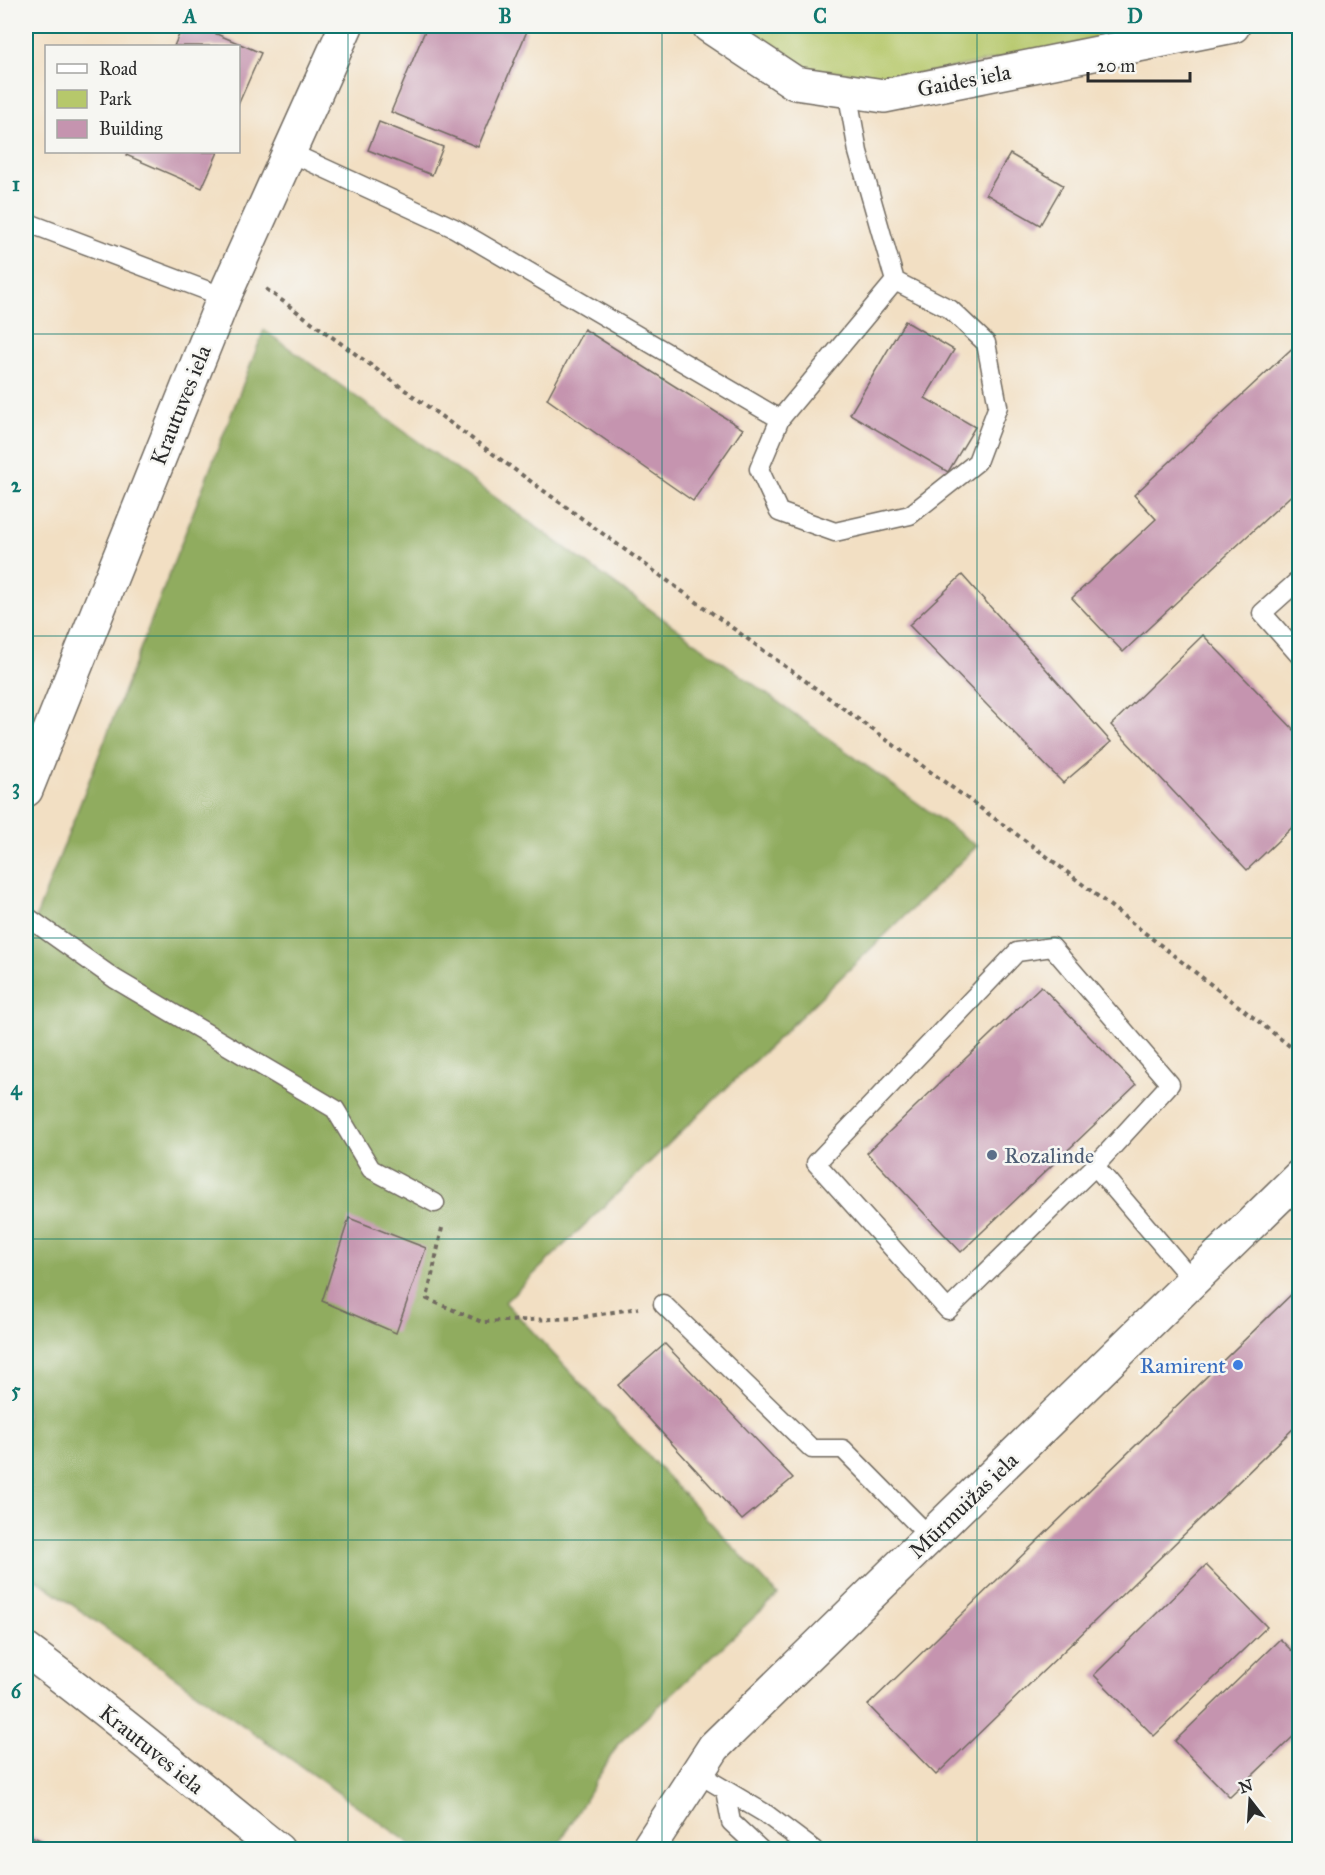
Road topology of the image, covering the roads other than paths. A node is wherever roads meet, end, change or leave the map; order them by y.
1 (346, 26) edge
2 (709, 26) edge
3 (1233, 26) edge
4 (848, 90) junction
5 (289, 152) junction
6 (26, 222) edge
7 (895, 281) junction
8 (230, 282) junction
9 (780, 419) junction
10 (1299, 579) edge
11 (1299, 656) edge
12 (26, 790) edge
13 (26, 916) edge
14 (1095, 1166) junction
15 (1299, 1176) edge
16 (435, 1203) road end
17 (1193, 1281) junction
18 (663, 1304) road end
19 (930, 1537) junction
20 (26, 1650) edge
21 (697, 1773) junction
22 (725, 1790) junction
23 (278, 1850) edge
24 (647, 1850) edge
25 (761, 1850) edge
26 (814, 1850) edge

1 - 5 street, Krautuves iela
2 - 4 street, Gaides iela
3 - 4 street, Gaides iela
4 - 7 lane
5 - 8 street, Krautuves iela
5 - 9 lane
6 - 8 lane
7 - 9 lane
7 - 9 lane
8 - 12 street, Krautuves iela
10 - 11 lane
13 - 16 lane
14 - 14 lane
14 - 17 lane
15 - 17 street, Mūrmuižas iela
17 - 19 street, Mūrmuižas iela
18 - 19 lane
19 - 21 street, Mūrmuižas iela
20 - 23 street, Krautuves iela
21 - 22 lane
21 - 24 street, Mūrmuižas iela
22 - 25 lane
22 - 26 lane

